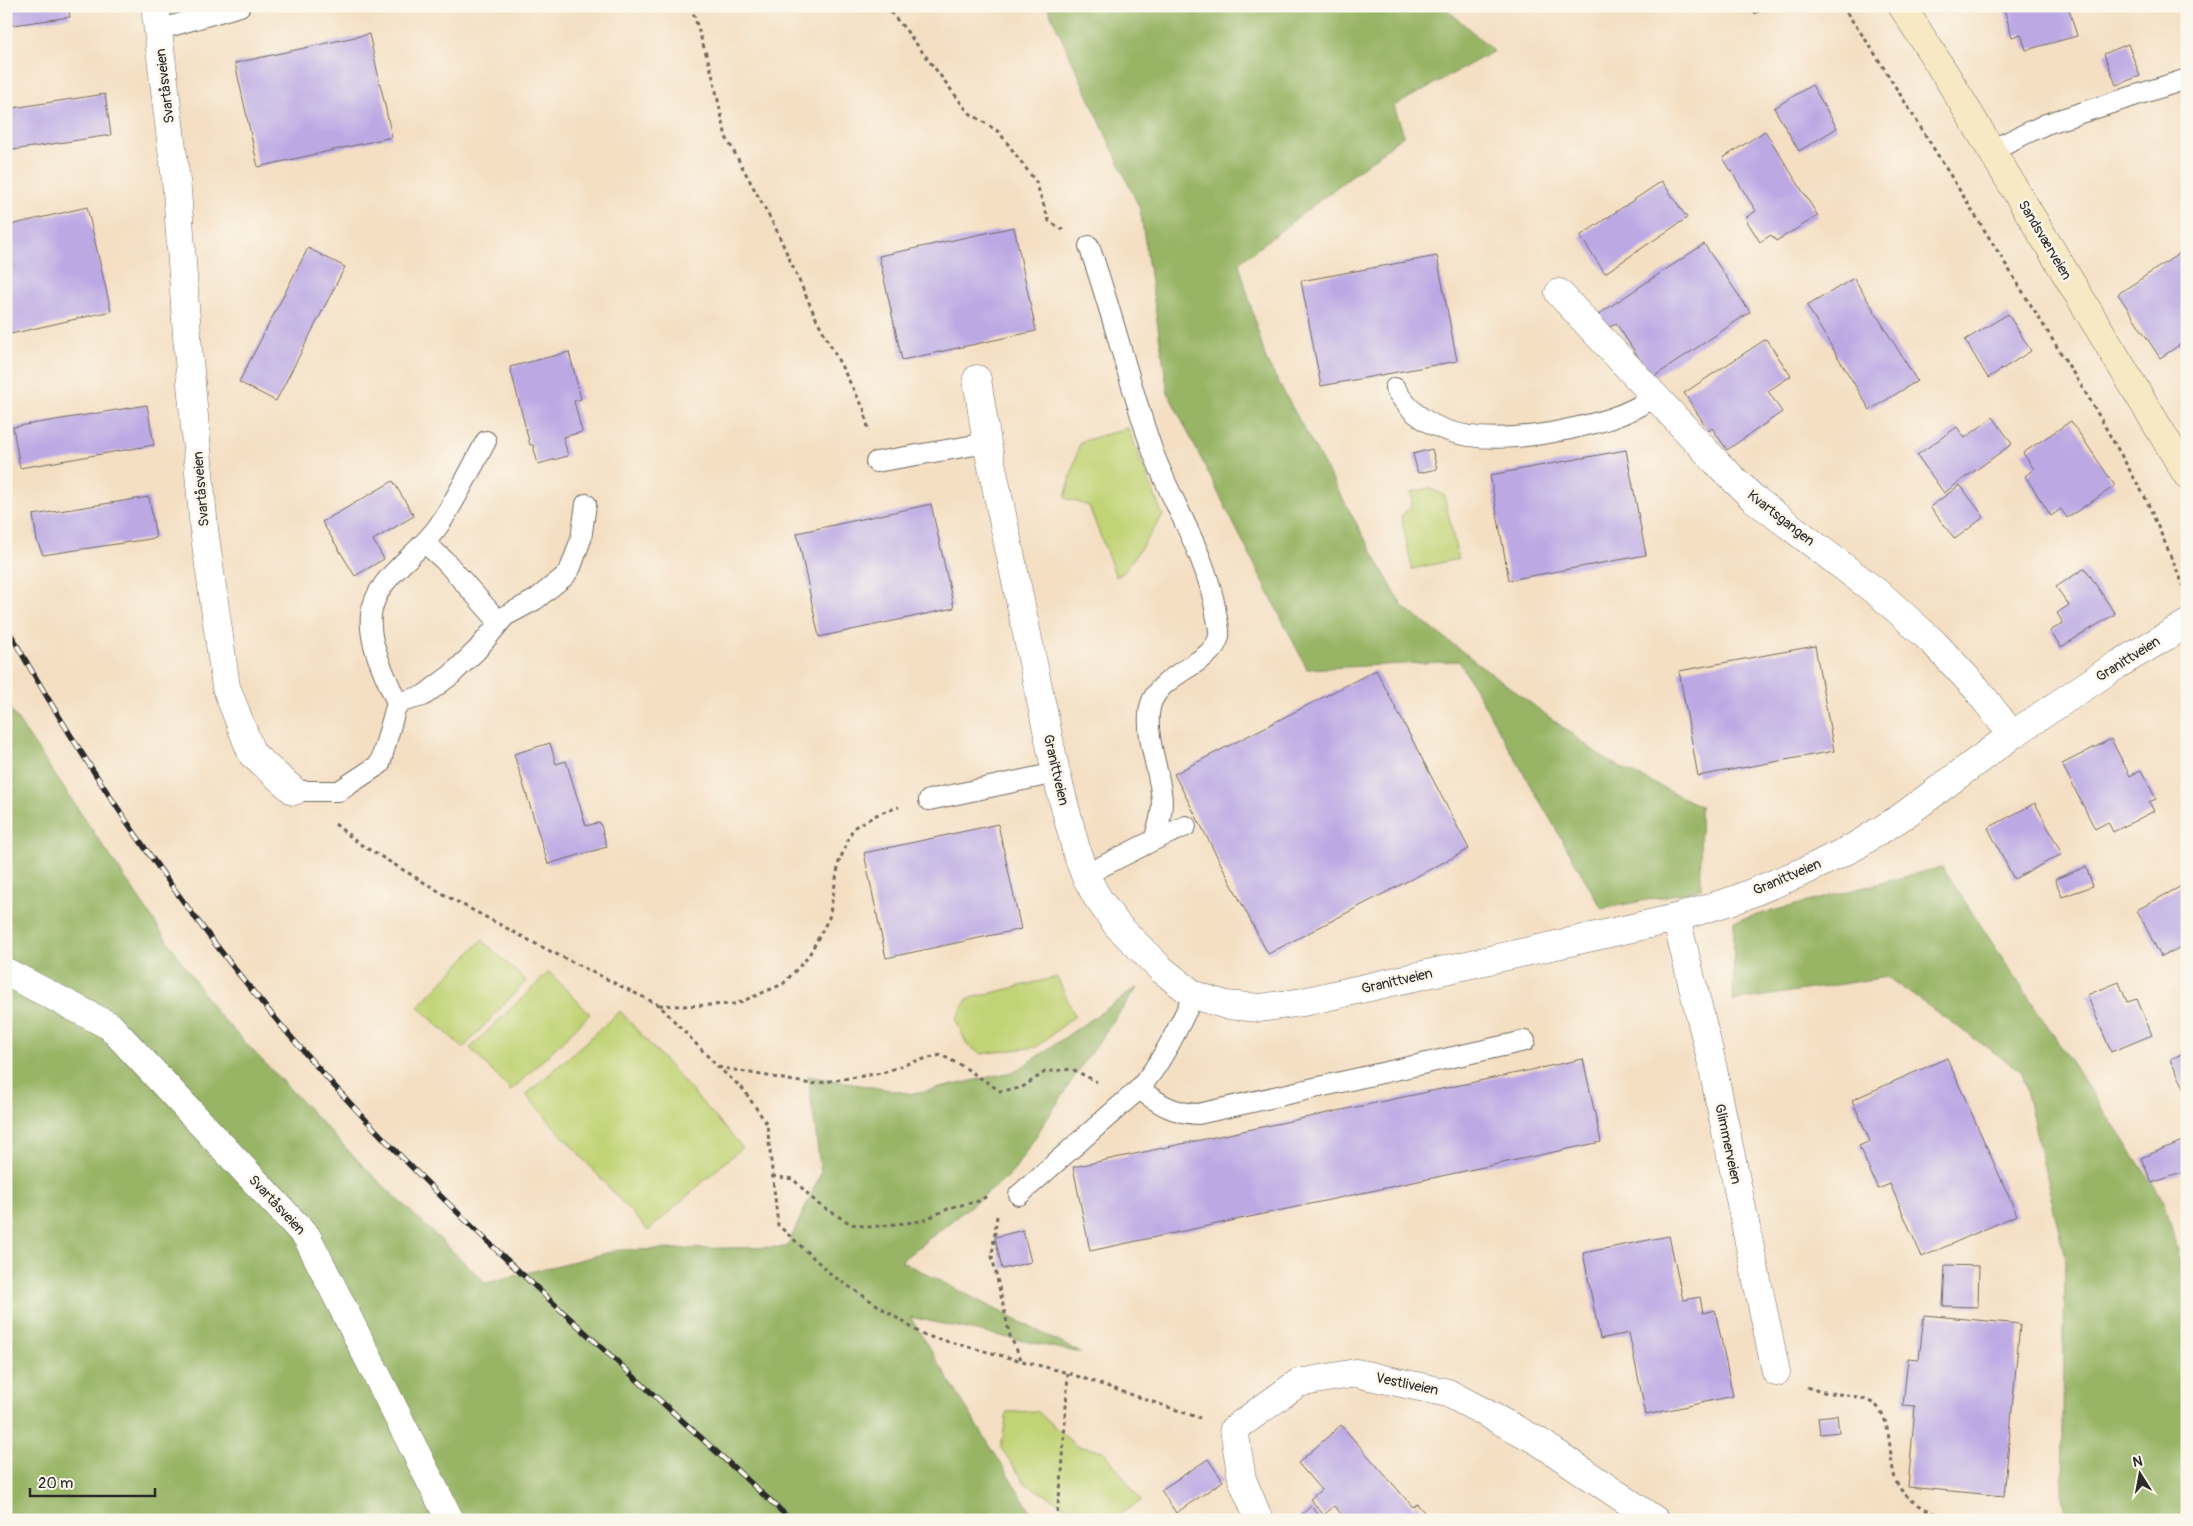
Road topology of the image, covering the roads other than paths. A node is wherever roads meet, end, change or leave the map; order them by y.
1 (240, 6) edge
2 (1902, 6) edge
3 (156, 18) edge
4 (2187, 79) edge
5 (1991, 150) junction
6 (1089, 246) road end
7 (1559, 293) dead end
8 (976, 379) dead end
9 (1395, 388) dead end
10 (1655, 396) junction
11 (486, 441) dead end
12 (987, 443) junction
13 (876, 462) road end
14 (2187, 475) edge
15 (586, 504) dead end
16 (425, 543) junction
17 (499, 622) junction
18 (2187, 624) edge
19 (396, 703) junction
20 (2012, 735) junction
21 (1056, 773) junction
22 (294, 791) joint
23 (929, 800) road end
24 (1186, 826) dead end
25 (1154, 840) junction
26 (1085, 875) junction
27 (1676, 918) junction
28 (6, 972) edge
29 (1194, 995) junction
30 (1525, 1041) dead end
31 (1132, 1095) junction
32 (1019, 1194) road end
33 (1776, 1372) road end
34 (450, 1520) edge
35 (1259, 1520) edge
36 (1655, 1520) edge

1 - 3 lane
2 - 5 main road, Sandsværveien
3 - 22 street, Svartåsveien
4 - 5 lane
5 - 14 main road, Sandsværveien
6 - 25 lane
7 - 10 street, Kvartsgangen
8 - 12 street, Granittveien
9 - 10 lane
10 - 20 street, Kvartsgangen
11 - 16 lane
12 - 13 lane
12 - 21 street, Granittveien
15 - 17 lane
16 - 17 lane
16 - 19 lane
17 - 19 lane
18 - 20 street, Granittveien
19 - 22 lane
20 - 27 street, Granittveien
21 - 23 lane
21 - 26 street, Granittveien
24 - 25 lane
25 - 26 lane
26 - 29 street, Granittveien
27 - 29 street, Granittveien
27 - 33 street, Glimmerveien
28 - 34 street, Svartåsveien
29 - 31 lane
30 - 31 lane
31 - 32 lane
35 - 36 street, Vestliveien

